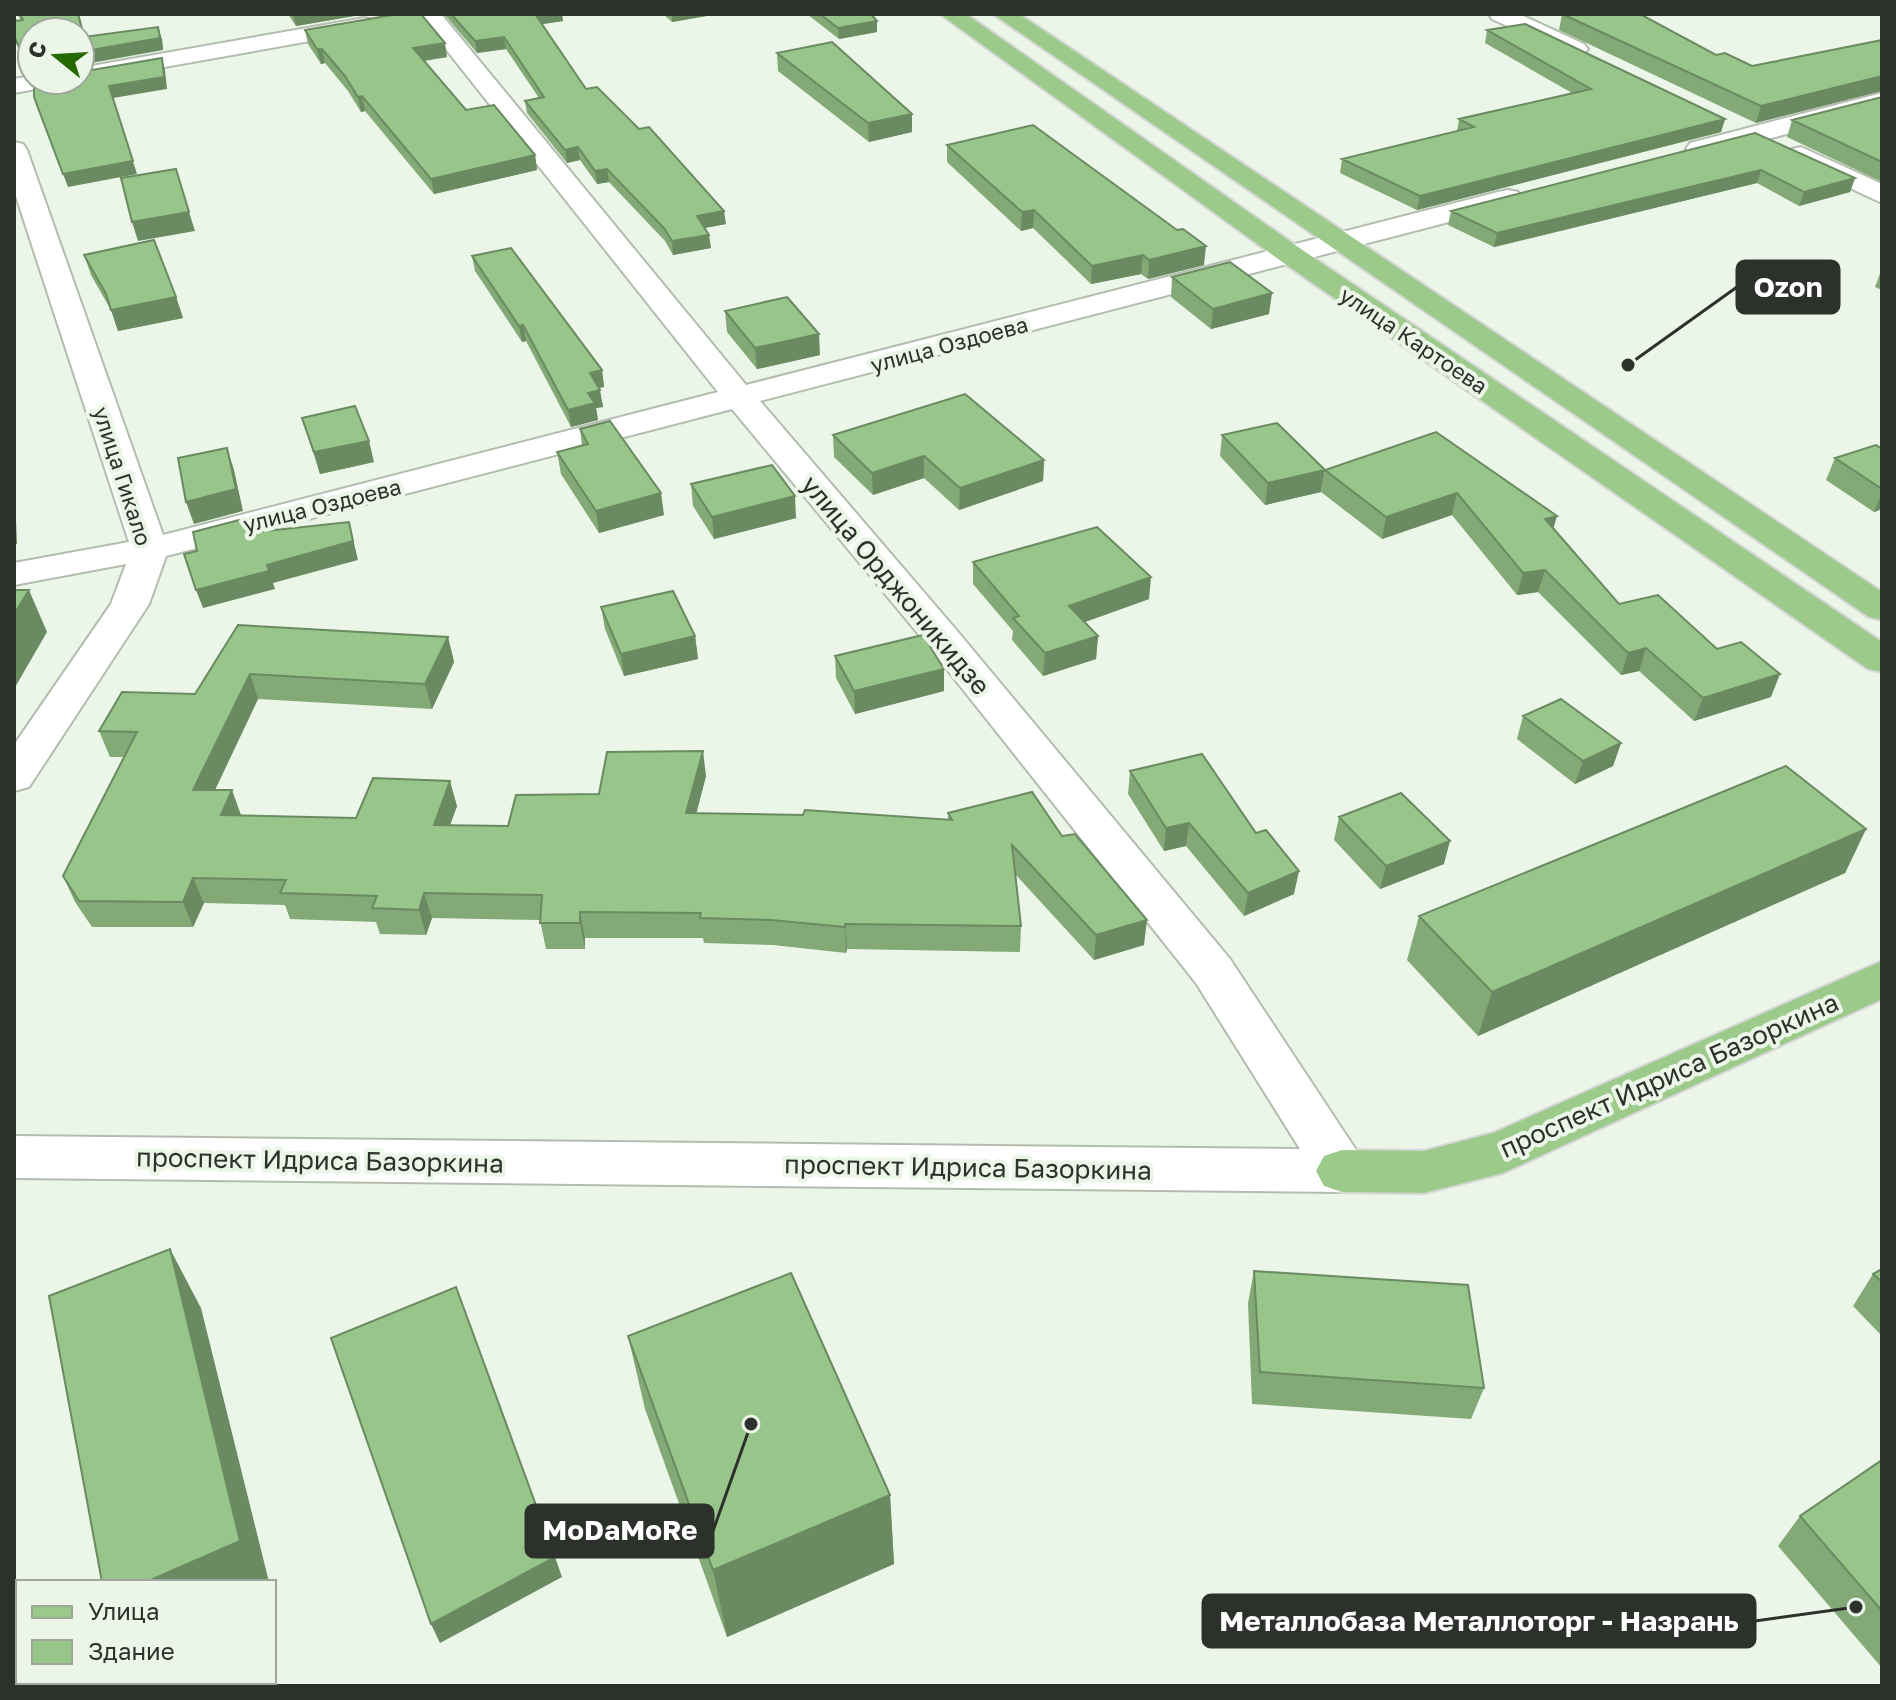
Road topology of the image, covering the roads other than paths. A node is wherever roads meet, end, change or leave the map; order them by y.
1 (951, 14) edge
2 (1004, 14) edge
3 (1500, 14) edge
4 (412, 16) edge
5 (1600, 61) edge
6 (96, 72) edge
7 (1882, 101) edge
8 (1729, 121) dead end
9 (1758, 134) junction
10 (14, 150) edge
11 (1665, 158) edge
12 (1541, 189) edge
13 (1882, 195) edge
14 (1341, 241) junction
15 (1291, 255) junction
16 (740, 398) junction
17 (150, 549) junction
18 (14, 574) edge
19 (1882, 609) edge
20 (1882, 660) edge
21 (14, 777) edge
22 (1882, 979) edge
23 (14, 1157) edge
24 (1342, 1171) junction

1 - 15 main road, улица Картоева
2 - 14 main road, улица Картоева
3 - 5 street
4 - 6 street
4 - 16 street, улица Орджоникидзе
7 - 9 street
8 - 9 street
9 - 11 street
9 - 13 street
10 - 17 street, улица Гикало
12 - 14 street, улица Оздоева
14 - 15 street, улица Оздоева
14 - 19 main road, улица Картоева
15 - 16 street, улица Оздоева
15 - 20 main road, улица Картоева
16 - 17 street, улица Оздоева
16 - 24 street, улица Орджоникидзе
17 - 18 street, улица Оздоева
17 - 21 street, улица Гикало
22 - 24 main road, проспект Идриса Базоркина
23 - 24 street, проспект Идриса Базоркина

